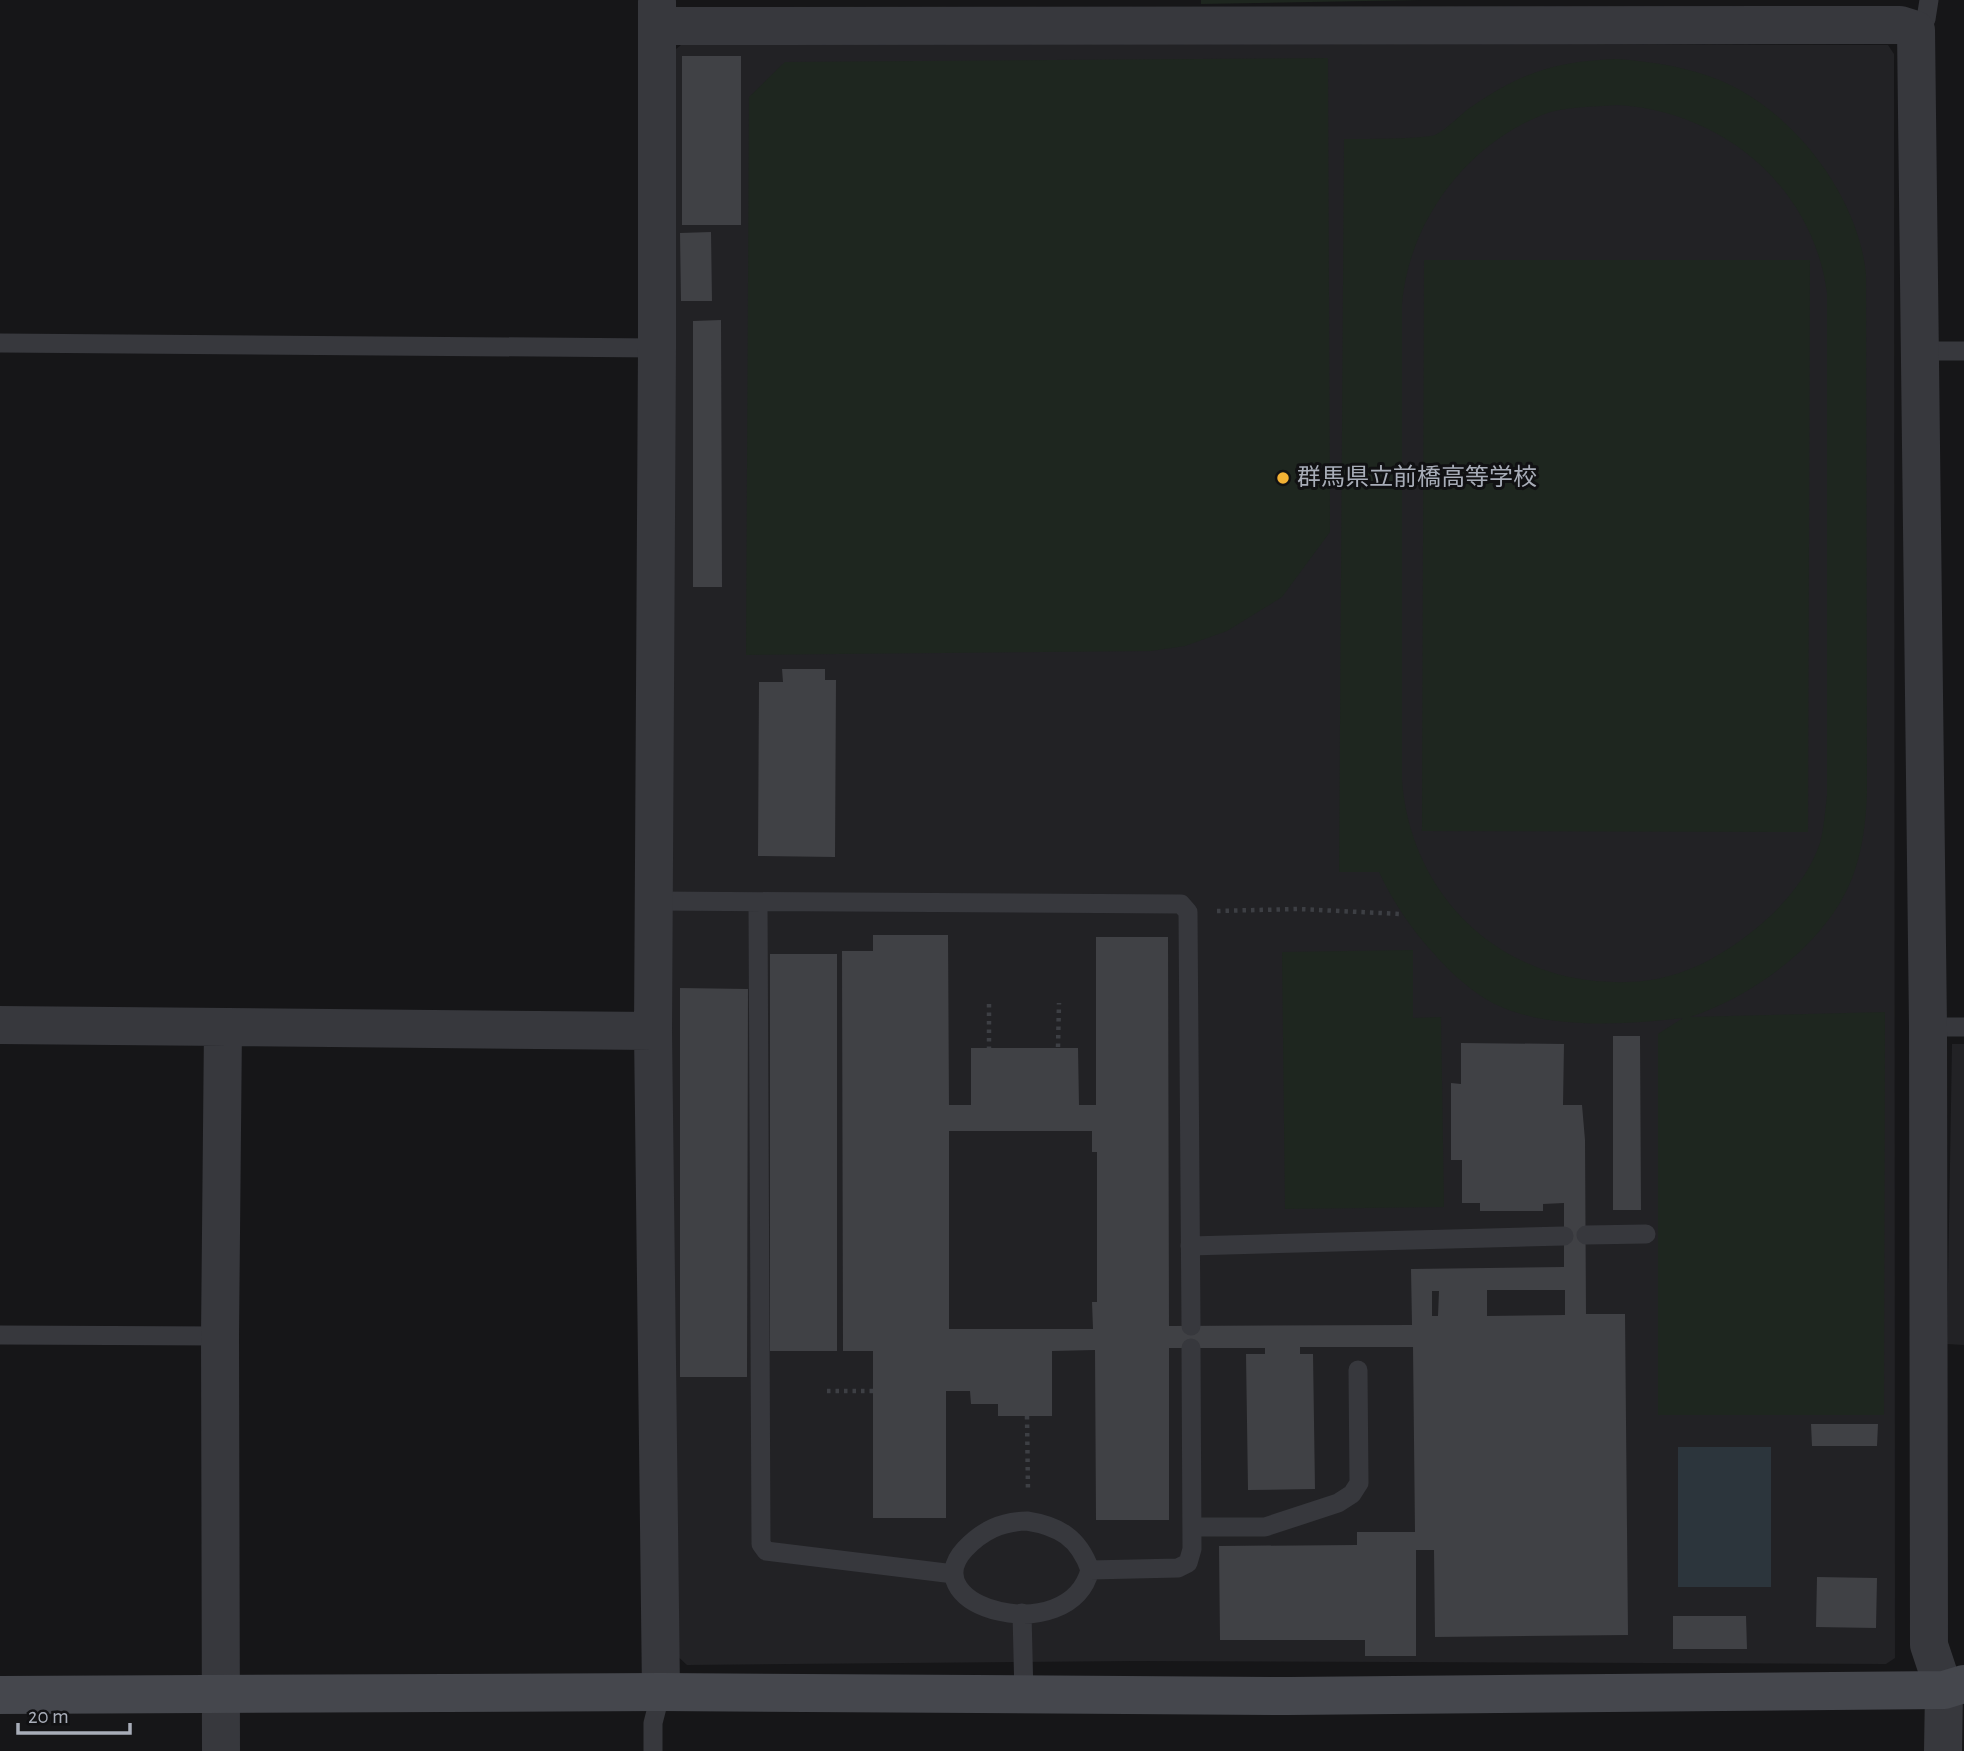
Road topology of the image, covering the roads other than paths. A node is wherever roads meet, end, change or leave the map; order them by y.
1 (657, 13) edge
2 (1923, 15) edge
3 (0, 343) edge
4 (657, 348) junction
5 (1921, 351) junction
6 (1964, 351) edge
7 (654, 901) junction
8 (758, 902) junction
9 (0, 1025) edge
10 (223, 1027) junction
11 (1946, 1027) edge
12 (653, 1031) junction
13 (1646, 1234) dead end
14 (1586, 1235) dead end
15 (1564, 1236) dead end
16 (1190, 1246) junction
17 (1191, 1326) dead end
18 (0, 1335) edge
19 (220, 1336) junction
20 (1191, 1348) dead end
21 (1357, 1370) dead end
22 (1192, 1527) junction
23 (1090, 1570) junction
24 (954, 1574) junction
25 (1023, 1613) junction
26 (1954, 1687) edge
27 (662, 1692) junction
28 (221, 1693) junction
29 (0, 1695) edge
30 (1024, 1696) junction
31 (221, 1751) edge
32 (653, 1751) edge
33 (1943, 1751) edge

1 - 2 street
1 - 4 street
2 - 5 street
3 - 4 lane
4 - 7 street
5 - 6 lane
5 - 11 street
7 - 8 lane
7 - 12 street
8 - 16 lane
8 - 24 lane
9 - 10 street
10 - 12 street
10 - 19 street
11 - 26 street
12 - 27 street
13 - 14 lane
15 - 16 lane
16 - 17 lane
18 - 19 lane
19 - 28 street
20 - 22 lane
21 - 22 lane
22 - 23 lane
23 - 24 lane
23 - 25 lane
24 - 25 lane
25 - 30 lane
26 - 30 street
26 - 33 street
27 - 28 street
27 - 30 street
27 - 32 lane
28 - 29 street
28 - 31 street

